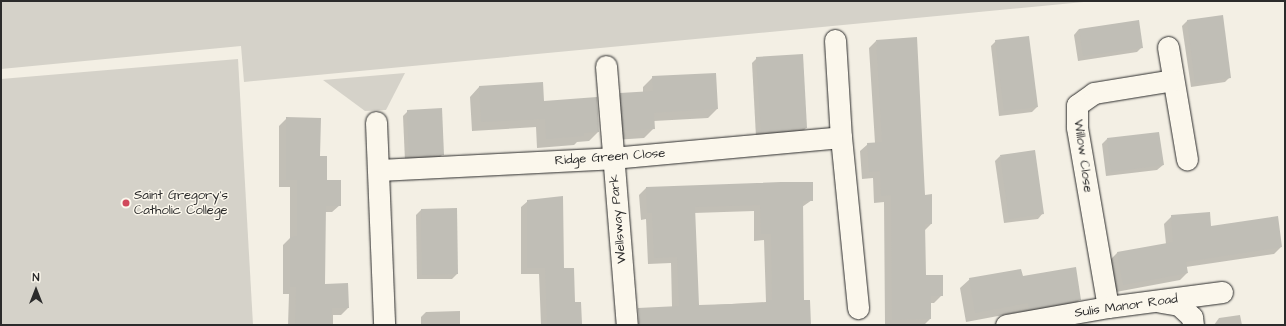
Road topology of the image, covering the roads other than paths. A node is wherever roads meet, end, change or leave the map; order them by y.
1 (835, 40) dead end
2 (1168, 47) dead end
3 (606, 66) dead end
4 (1173, 80) junction
5 (376, 122) dead end
6 (841, 137) junction
7 (612, 158) junction
8 (1187, 159) dead end
9 (380, 170) junction
10 (1222, 292) dead end
11 (1160, 302) junction
12 (1108, 307) junction
13 (858, 308) dead end
14 (384, 325) edge
15 (627, 325) edge
16 (1006, 325) edge
17 (1193, 325) edge

1 - 6 street
2 - 4 street
3 - 7 street, Wellsway Park
4 - 8 street
4 - 12 street, Willow Close
5 - 9 street
6 - 7 street, Ridge Green Close
6 - 13 street
7 - 9 street, Ridge Green Close
7 - 15 street, Wellsway Park
9 - 14 street
10 - 11 street, Sulis Manor Road
11 - 12 street, Sulis Manor Road
11 - 17 street
12 - 16 street, Sulis Manor Road

